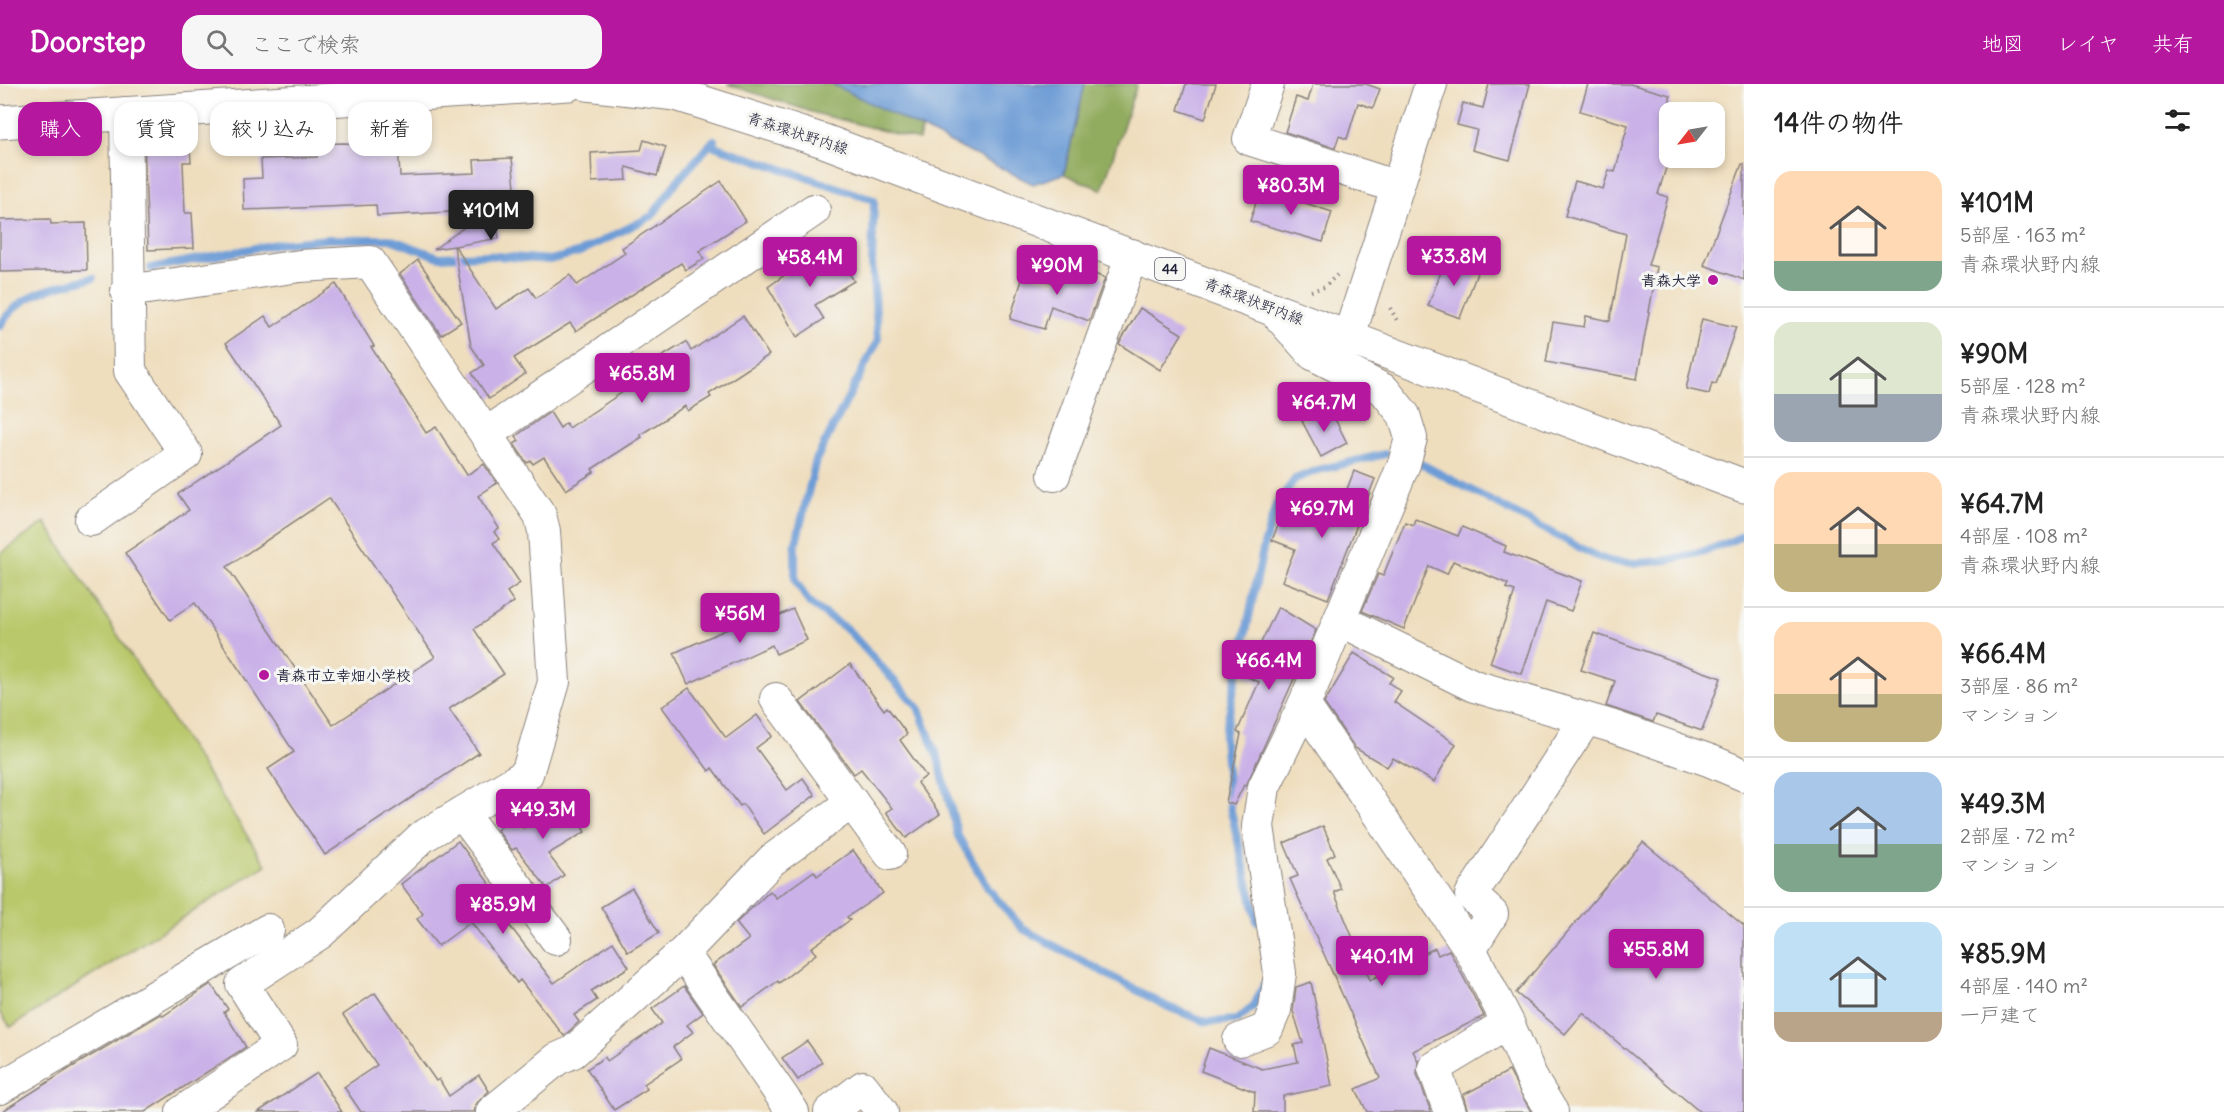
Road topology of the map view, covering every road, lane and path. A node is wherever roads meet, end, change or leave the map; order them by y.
1 (561, 84) edge
2 (569, 84) edge
3 (587, 84) edge
4 (1268, 84) edge
5 (1431, 84) edge
6 (198, 108) edge
7 (114, 114) edge
8 (0, 123) edge
9 (126, 156) edge
10 (1397, 187) junction
11 (814, 210) dead end
12 (1132, 255) junction
13 (127, 291) junction
14 (1272, 308) junction
15 (1349, 336) junction
16 (486, 434) junction
17 (1054, 475) dead end
18 (1744, 486) edge
19 (91, 520) dead end
20 (1340, 620) junction
21 (776, 699) dead end
22 (1304, 705) junction
23 (1586, 719) junction
24 (1744, 776) edge
25 (852, 802) junction
26 (462, 813) junction
27 (890, 854) dead end
28 (268, 930) dead end
29 (556, 939) dead end
30 (1470, 949) junction
31 (683, 953) junction
32 (1508, 1023) junction
33 (1239, 1040) dead end
34 (0, 1088) edge
35 (182, 1112) edge
36 (492, 1112) edge
37 (793, 1112) edge
38 (830, 1112) edge
39 (882, 1112) edge
40 (1450, 1112) edge
41 (1552, 1112) edge

1 - 2 main road
1 - 6 main road
3 - 12 main road, 青森環状野内線 / 44
4 - 10 street
5 - 10 street
7 - 8 main road
9 - 13 street
10 - 15 street
11 - 16 street
12 - 14 main road, 青森環状野内線 / 44
12 - 17 street
13 - 16 street
13 - 19 street
14 - 15 main road, 青森環状野内線 / 44
14 - 20 street
15 - 18 main road, 青森環状野内線 / 44
16 - 26 street
20 - 22 street
20 - 23 street
21 - 25 street
22 - 30 street
22 - 33 street
23 - 24 street
23 - 30 street
25 - 27 street
25 - 31 street
26 - 29 street
26 - 35 street
28 - 34 street
30 - 32 street
31 - 36 street
31 - 37 street
32 - 40 street
32 - 41 street
38 - 39 street

